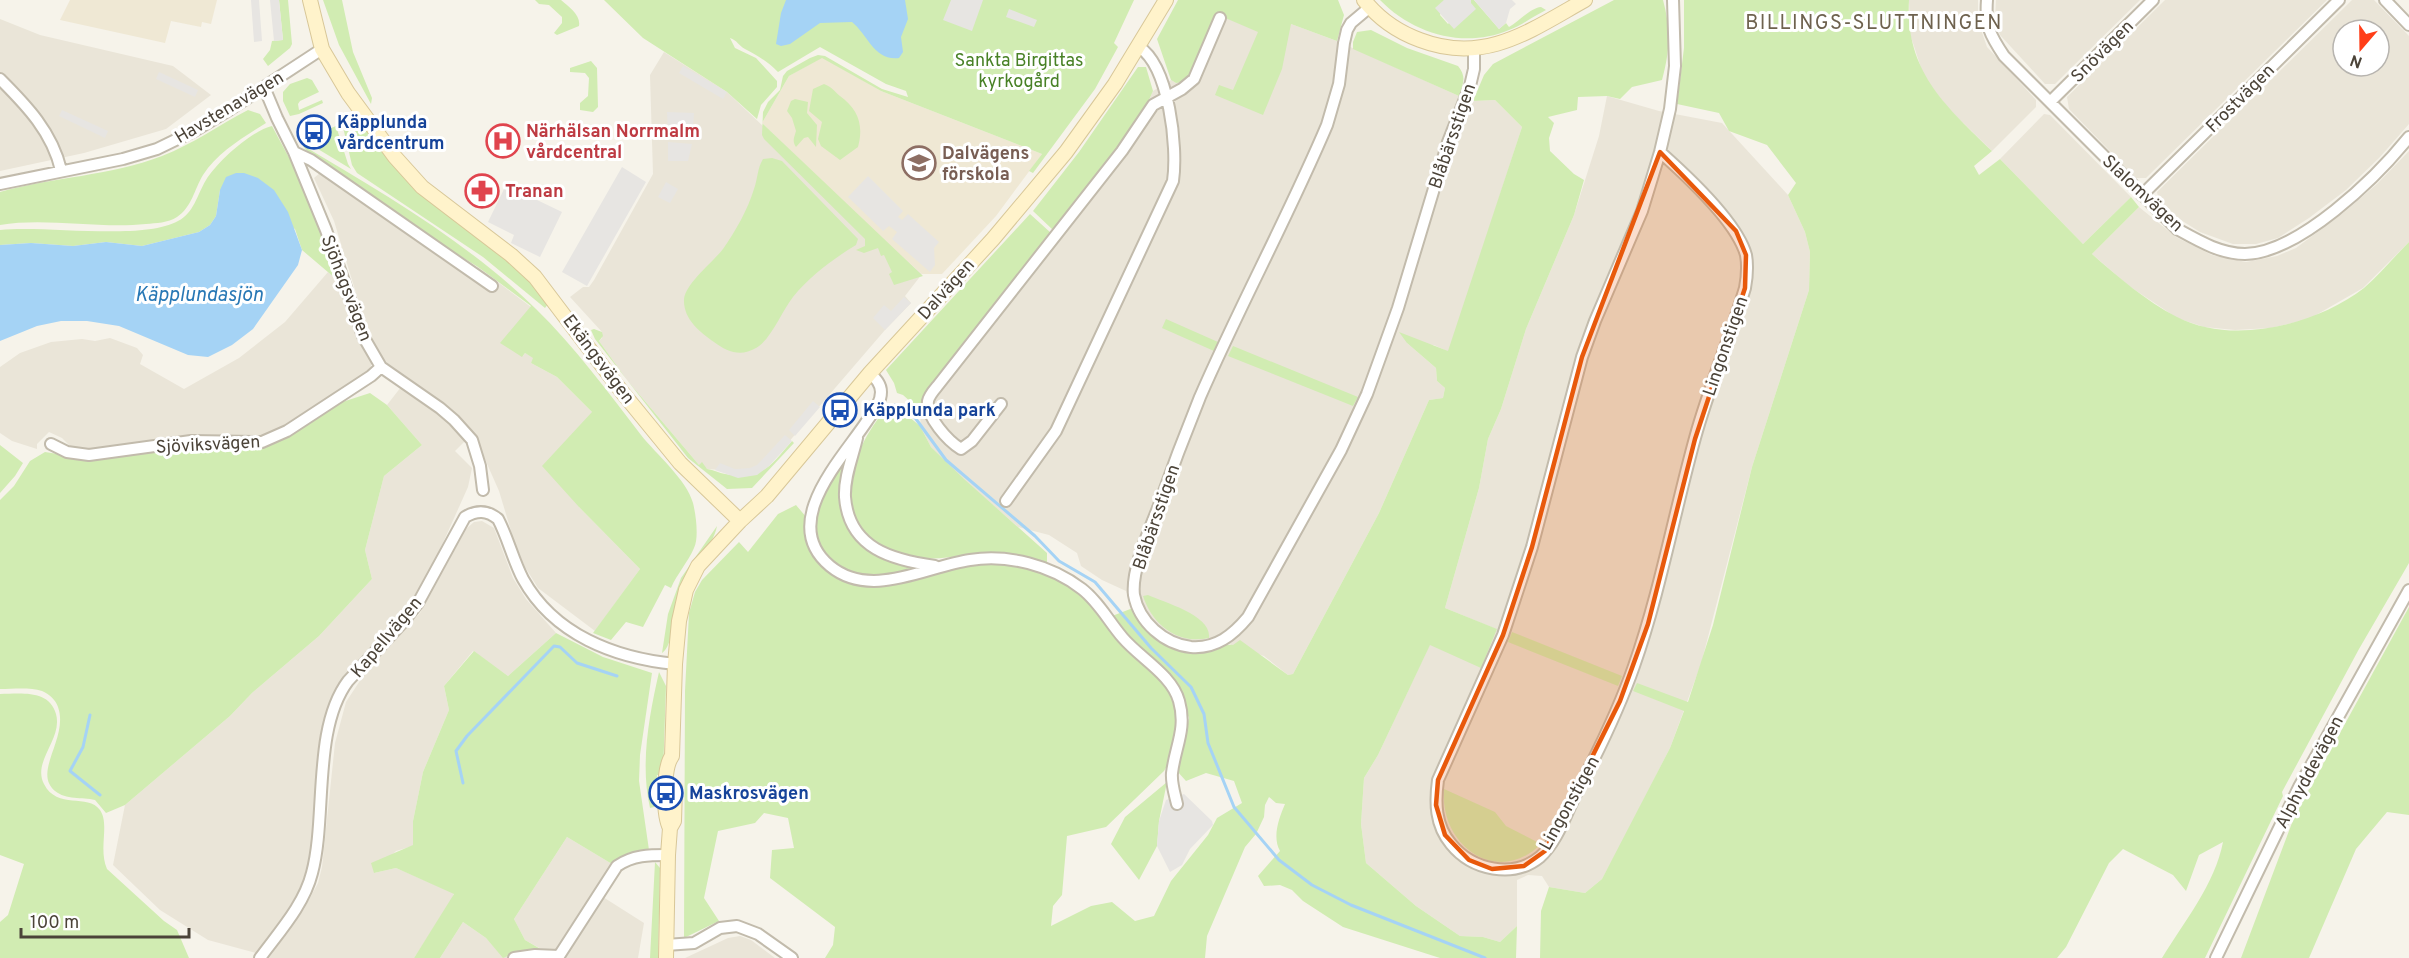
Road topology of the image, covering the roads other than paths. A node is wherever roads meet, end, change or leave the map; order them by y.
1 (309, 0) edge
2 (1166, 0) edge
3 (1585, 0) edge
4 (1673, 0) edge
5 (1988, 0) edge
6 (2153, 0) edge
7 (2339, 0) edge
8 (2385, 0) edge
9 (1367, 3) edge
10 (1220, 18) dead end
11 (2409, 25) edge
12 (1139, 47) junction
13 (322, 49) junction
14 (1474, 49) junction
15 (0, 79) edge
16 (264, 87) junction
17 (1166, 97) junction
18 (2051, 101) junction
19 (2409, 137) edge
20 (294, 152) junction
21 (1660, 152) junction
22 (61, 170) junction
23 (0, 184) edge
24 (2142, 195) junction
25 (492, 286) dead end
26 (381, 367) junction
27 (870, 374) junction
28 (1001, 404) dead end
29 (858, 435) junction
30 (51, 444) dead end
31 (483, 490) dead end
32 (1006, 501) dead end
33 (740, 521) junction
34 (938, 566) junction
35 (2409, 590) edge
36 (675, 664) junction
37 (1177, 804) dead end
38 (668, 855) junction
39 (666, 952) edge
40 (559, 957) edge
41 (260, 958) edge
42 (514, 958) edge
43 (792, 958) edge
44 (2216, 958) edge

1 - 13 street, Ekängsvägen
2 - 12 street, Dalvägen
3 - 14 street
4 - 21 street, Lingonstigen
5 - 18 street, Slalomvägen
6 - 18 street, Snövägen
7 - 24 street, Frostvägen
8 - 11 street
9 - 14 street
9 - 14 street, Blåbärsstigen
10 - 17 street
12 - 17 street
12 - 27 street, Dalvägen
13 - 16 street, Havstenavägen
13 - 33 street, Ekängsvägen
15 - 22 street
16 - 20 street, Sjöhagsvägen
16 - 22 street, Havstenavägen
17 - 28 street
17 - 32 street
18 - 24 street, Slalomvägen
19 - 24 street, Slalomvägen
20 - 25 street
20 - 26 street, Sjöhagsvägen
21 - 21 street, Lingonstigen
22 - 23 street, Havstenavägen
26 - 30 street, Sjöviksvägen
26 - 31 street, Sjöhagsvägen
27 - 29 street
27 - 33 street, Dalvägen
29 - 34 street
29 - 34 street
33 - 36 street
34 - 37 street
35 - 44 street, Alphyddevägen
36 - 38 street
36 - 41 street, Kapellvägen
38 - 39 street
38 - 40 street
39 - 43 street
40 - 42 street

